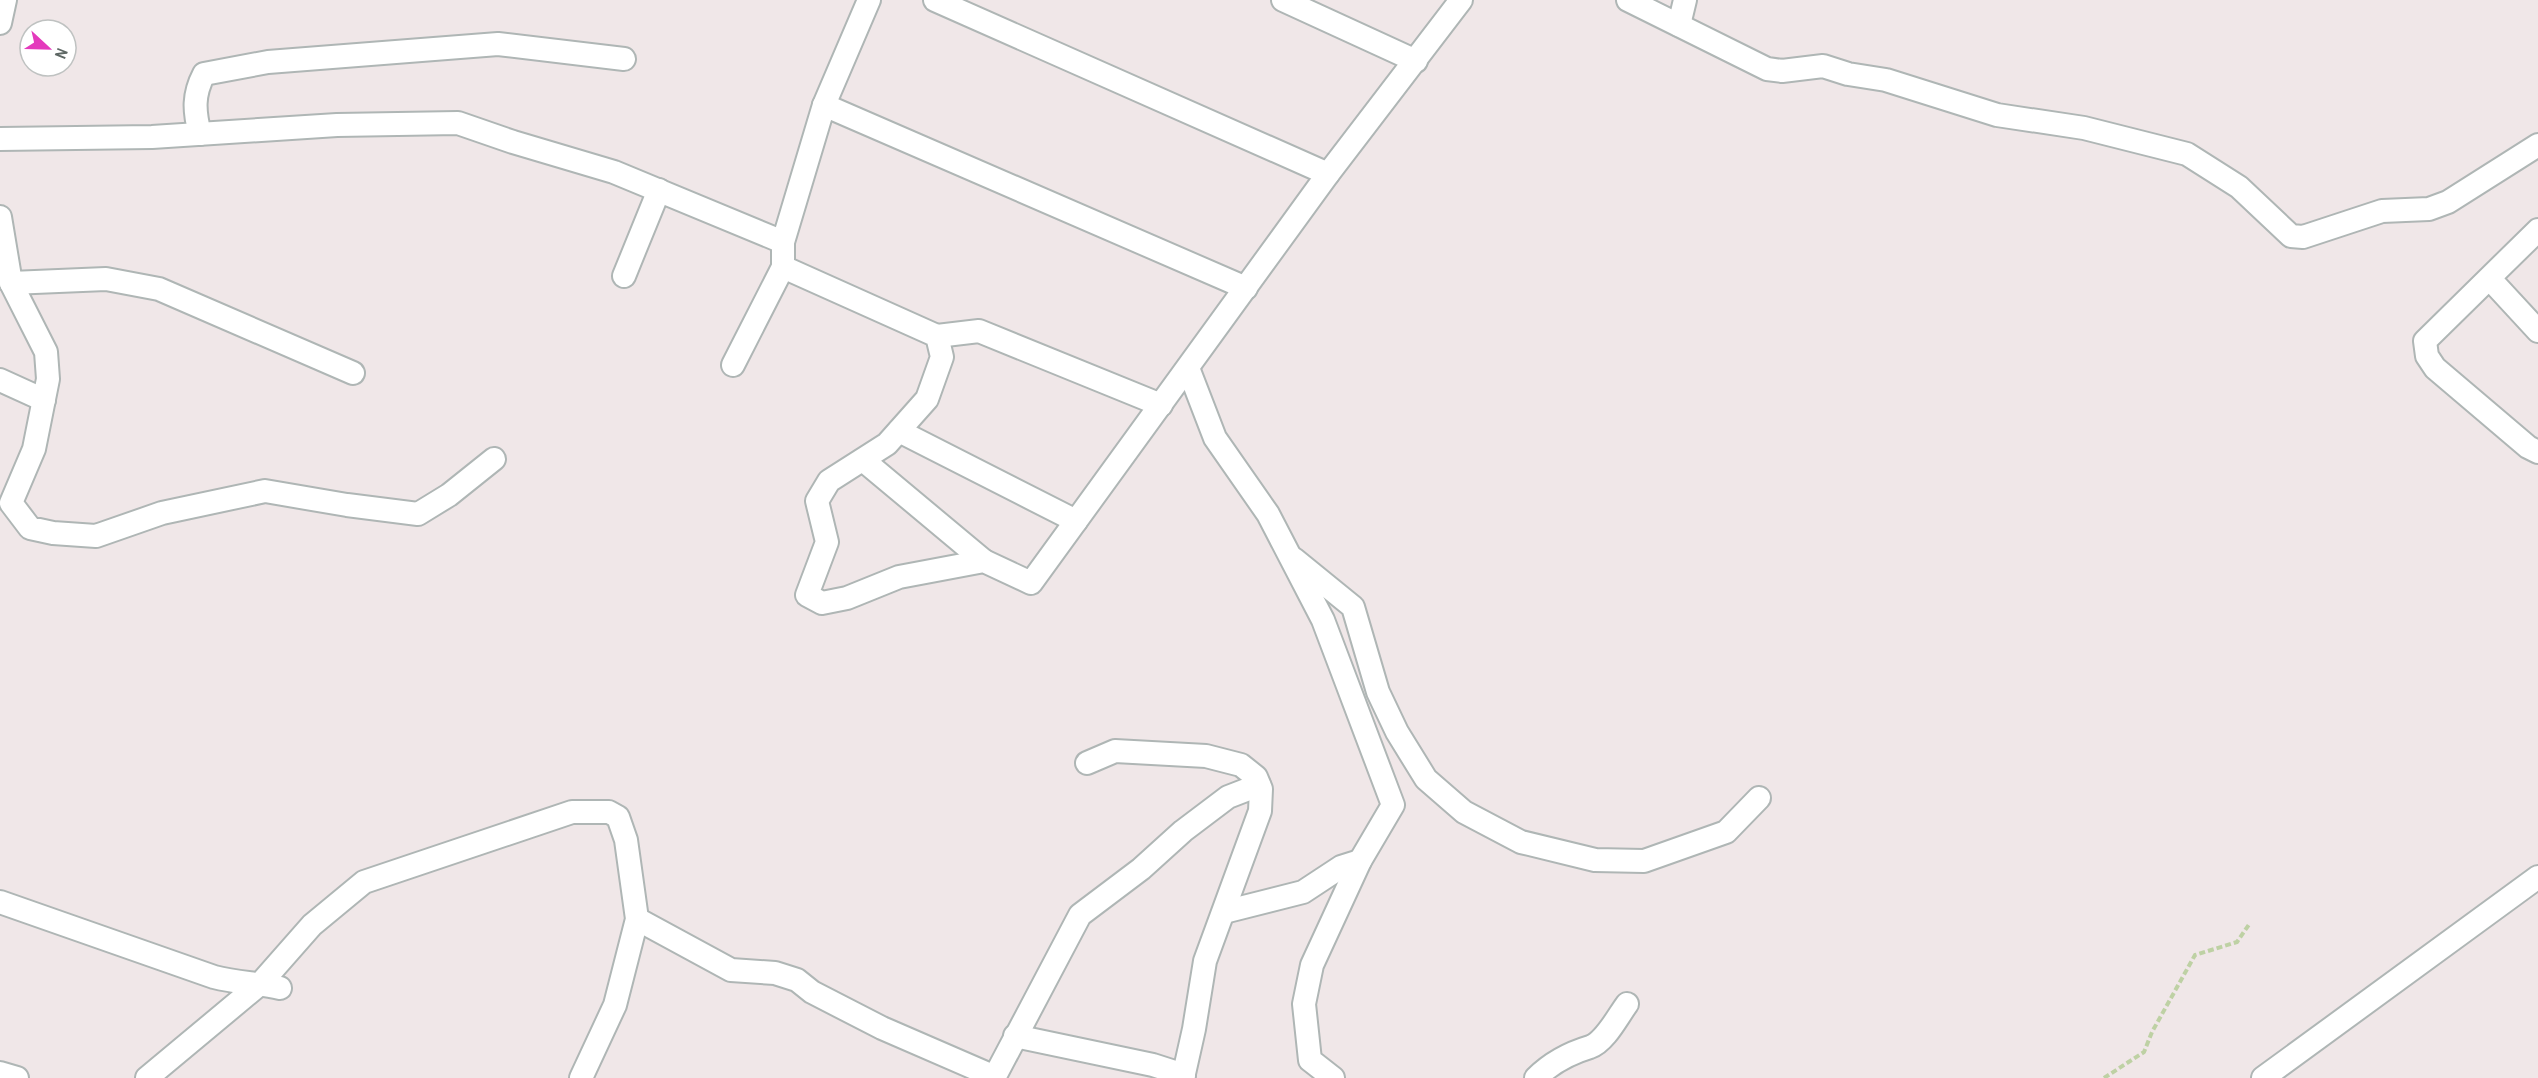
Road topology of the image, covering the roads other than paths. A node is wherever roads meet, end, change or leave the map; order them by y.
1 (5, 0) edge
2 (869, 0) edge
3 (936, 0) edge
4 (1283, 0) edge
5 (1461, 0) edge
6 (1628, 0) edge
7 (1685, 0) edge
8 (0, 23) edge
9 (1679, 24) junction
10 (624, 58) dead end
11 (1416, 61) junction
12 (824, 105) junction
13 (200, 134) junction
14 (0, 139) edge
15 (2538, 145) edge
16 (1328, 174) junction
17 (659, 190) junction
18 (0, 217) edge
19 (2538, 230) edge
20 (783, 242) junction
21 (783, 267) junction
22 (624, 276) dead end
23 (2490, 279) junction
24 (12, 283) junction
25 (1246, 288) junction
26 (2538, 331) edge
27 (937, 336) junction
28 (733, 365) dead end
29 (1188, 369) junction
30 (353, 373) dead end
31 (0, 380) edge
32 (45, 400) junction
33 (1161, 405) junction
34 (899, 431) junction
35 (2538, 452) edge
36 (494, 459) dead end
37 (863, 460) junction
38 (4, 506) edge
39 (1076, 521) junction
40 (1288, 554) junction
41 (984, 561) junction
42 (1087, 763) dead end
43 (1259, 785) junction
44 (1759, 798) dead end
45 (1360, 861) junction
46 (2538, 877) edge
47 (0, 902) edge
48 (1224, 912) junction
49 (637, 919) junction
50 (271, 985) junction
51 (1628, 1004) dead end
52 (1015, 1036) junction
53 (0, 1073) edge
54 (1183, 1076) edge
55 (17, 1078) edge
56 (147, 1078) edge
57 (581, 1078) edge
58 (994, 1078) edge
59 (1333, 1078) edge
60 (1536, 1078) edge
61 (2263, 1078) edge

1 - 8 street
2 - 12 street
3 - 16 street
4 - 11 street
5 - 11 street
6 - 9 street
7 - 9 street
9 - 15 street
10 - 13 street
11 - 16 street
12 - 20 street
12 - 25 street
13 - 14 street
13 - 17 street
16 - 25 street
17 - 20 street
17 - 22 street
18 - 24 street
19 - 23 street
20 - 21 street
21 - 27 street
21 - 28 street
23 - 26 street
23 - 35 street
24 - 30 street
24 - 32 street
25 - 29 street
27 - 33 street
27 - 34 street
29 - 33 street
29 - 40 street
31 - 32 street
32 - 38 street
33 - 39 street
34 - 37 street
34 - 39 street
36 - 38 street
37 - 41 street
37 - 41 street
39 - 41 street
40 - 44 street
40 - 45 street
42 - 43 street
43 - 48 street
43 - 52 street
45 - 48 street
45 - 59 street
46 - 61 street
47 - 50 street
48 - 54 street
49 - 50 street
49 - 57 street
49 - 58 street
50 - 56 street
51 - 60 street
52 - 54 street
52 - 58 street
53 - 55 street

